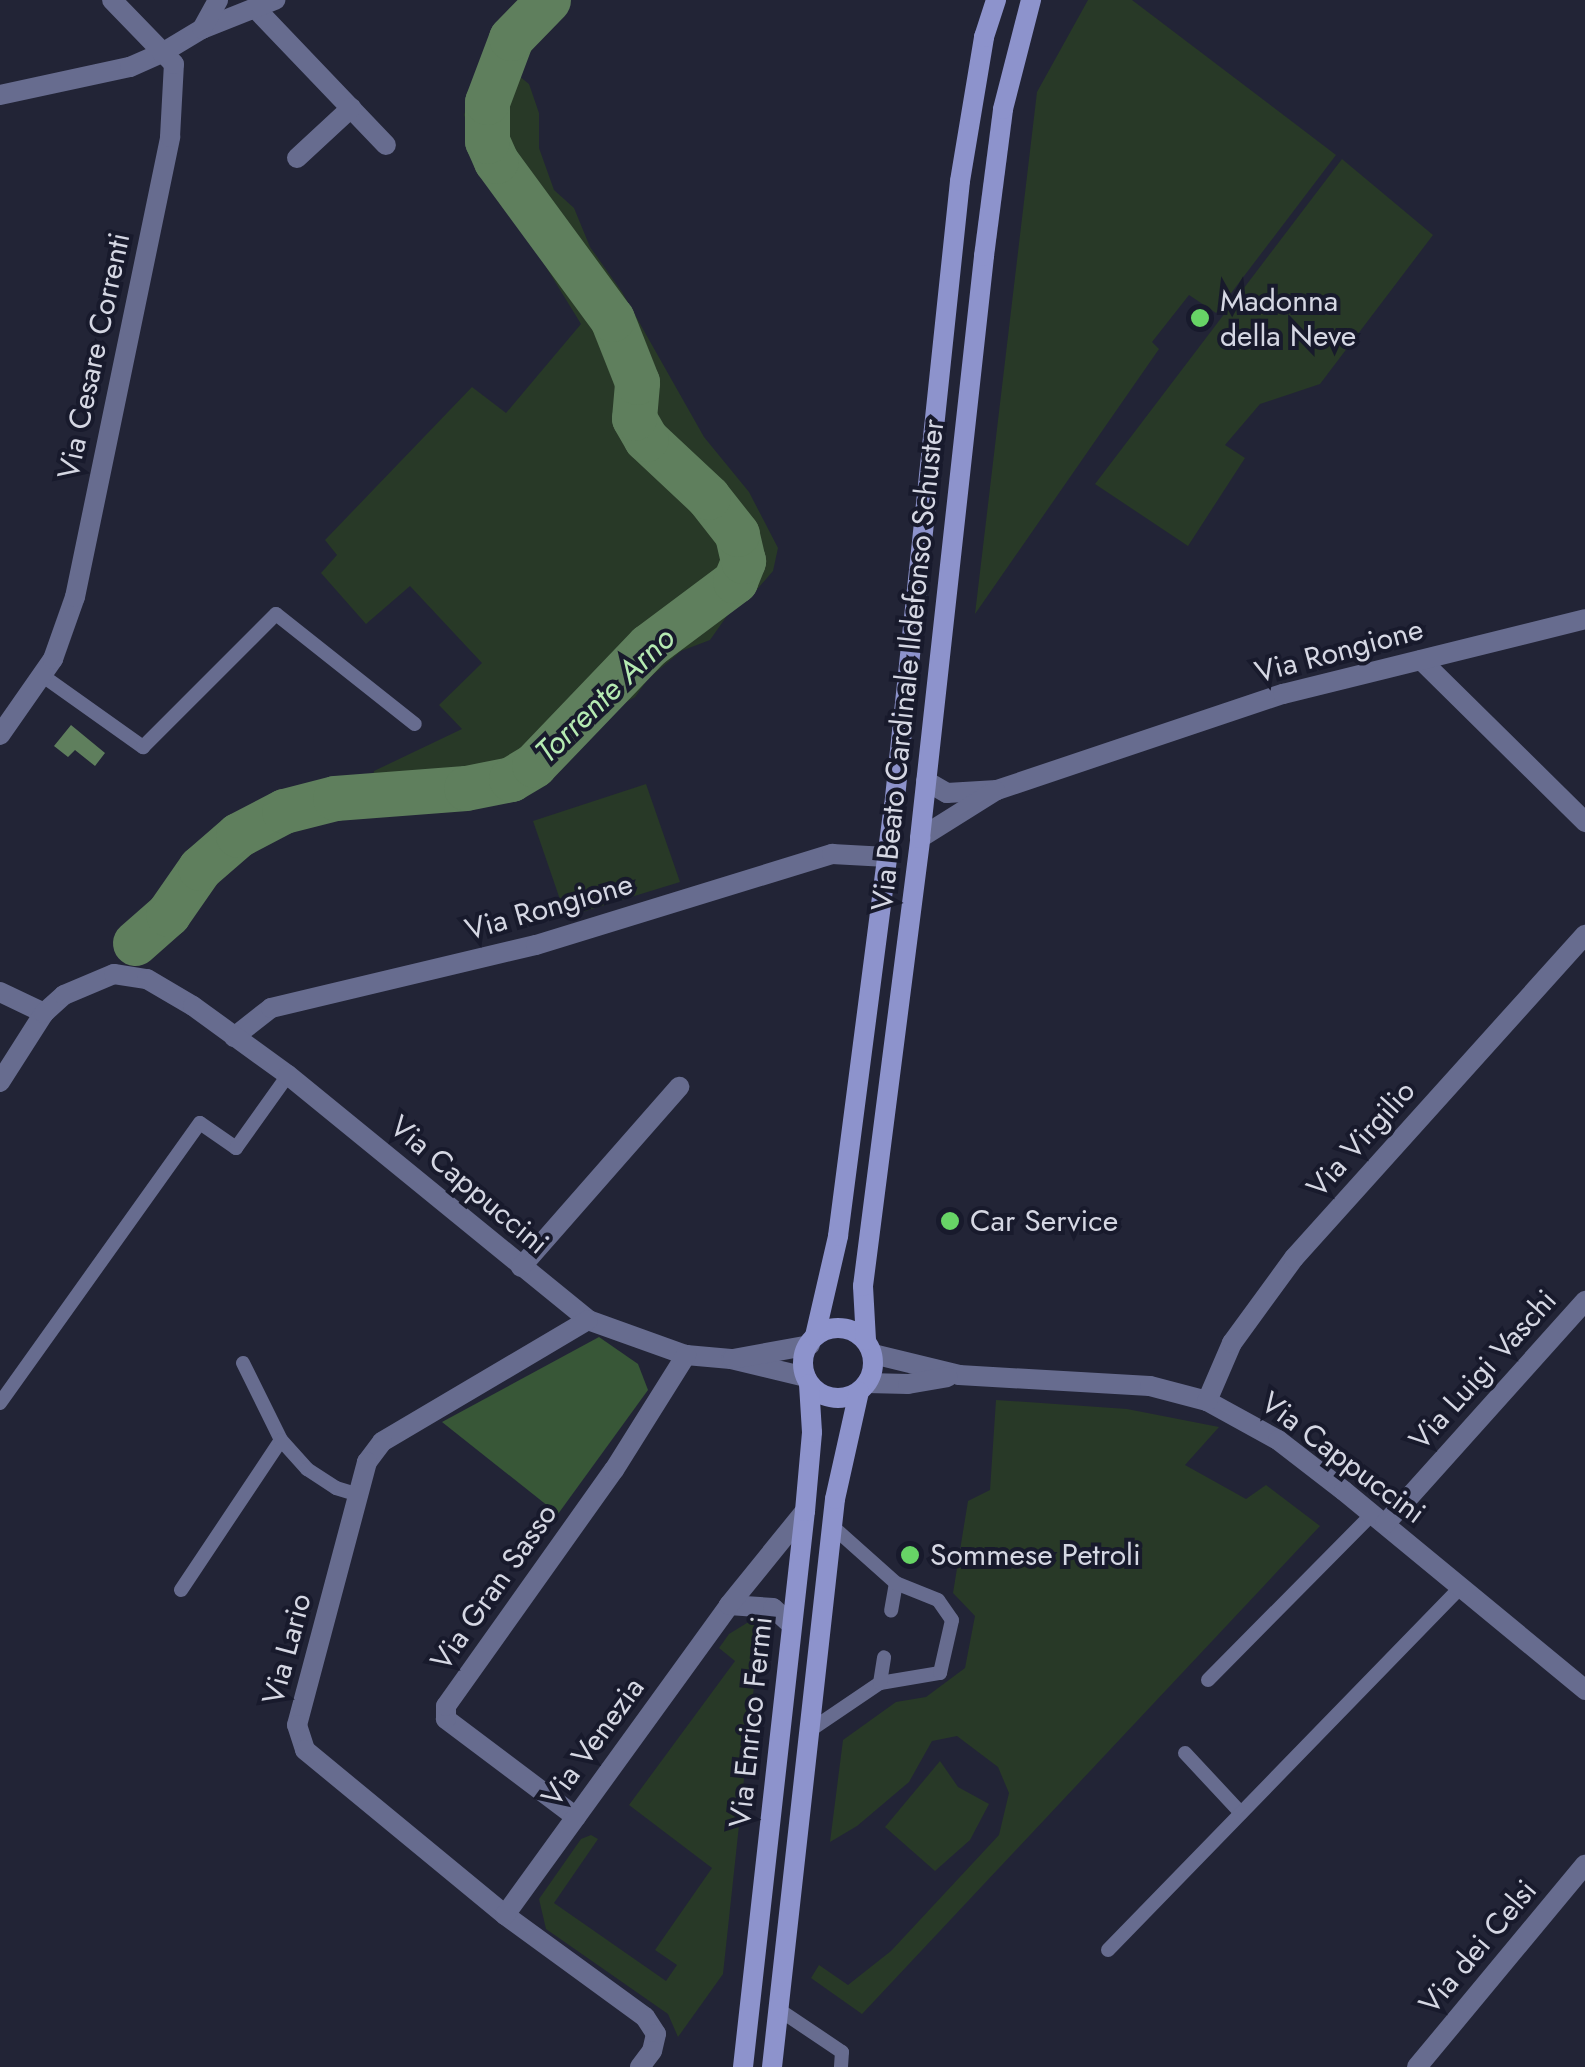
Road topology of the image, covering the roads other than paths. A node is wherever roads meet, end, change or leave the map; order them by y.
1 (112, 0) edge
2 (218, 0) edge
3 (996, 0) edge
4 (1031, 0) edge
5 (265, 5) edge
6 (202, 29) junction
7 (162, 54) junction
8 (0, 95) edge
9 (351, 108) junction
10 (386, 145) dead end
11 (297, 158) dead end
12 (1585, 619) edge
13 (1421, 660) junction
14 (43, 676) junction
15 (416, 724) dead end
16 (0, 736) edge
17 (926, 781) junction
18 (997, 790) junction
19 (1585, 822) edge
20 (920, 838) junction
21 (887, 856) junction
22 (1585, 935) edge
23 (0, 992) edge
24 (44, 1013) junction
25 (234, 1036) junction
26 (2, 1074) edge
27 (288, 1075) junction
28 (679, 1087) dead end
29 (522, 1266) junction
30 (1585, 1301) edge
31 (588, 1320) junction
32 (812, 1340) junction
33 (869, 1347) junction
34 (686, 1355) junction
35 (731, 1360) junction
36 (244, 1363) dead end
37 (959, 1375) junction
38 (808, 1380) junction
39 (863, 1388) junction
40 (1207, 1402) junction
41 (0, 1404) edge
42 (281, 1440) junction
43 (358, 1495) junction
44 (805, 1511) junction
45 (1379, 1519) junction
46 (832, 1526) junction
47 (896, 1583) junction
48 (1460, 1588) junction
49 (181, 1590) dead end
50 (729, 1605) junction
51 (891, 1611) dead end
52 (791, 1624) junction
53 (884, 1657) dead end
54 (1208, 1680) dead end
55 (880, 1683) junction
56 (1585, 1690) edge
57 (809, 1731) junction
58 (1185, 1753) dead end
59 (1242, 1813) junction
60 (576, 1817) junction
61 (1585, 1864) edge
62 (505, 1915) junction
63 (1108, 1950) dead end
64 (778, 2009) junction
65 (640, 2067) edge
66 (744, 2067) edge
67 (772, 2067) edge
68 (841, 2067) edge
69 (1418, 2067) edge

1 - 7 street
2 - 6 street
3 - 21 street, Via Beato Cardinale Ildefonso Schuster
4 - 17 street, Via Beato Cardinale Ildefonso Schuster
5 - 6 street
5 - 9 street
6 - 7 street
7 - 8 street
7 - 14 street, Via Cesare Correnti
9 - 10 street
9 - 11 street
12 - 13 street, Via Rongione
13 - 18 street, Via Rongione
13 - 19 street
14 - 15 lane
14 - 16 street, Via Cesare Correnti
17 - 18 street, Via Rongione
17 - 20 street, Via Beato Cardinale Ildefonso Schuster
18 - 20 street, Via Rongione
20 - 33 street, Via Beato Cardinale Ildefonso Schuster
21 - 25 street, Via Rongione
21 - 32 street, Via Beato Cardinale Ildefonso Schuster
22 - 40 street, Via Virgilio
23 - 24 street
24 - 25 street, Via Cappuccini
24 - 26 street
25 - 27 street, Via Cappuccini
27 - 29 street, Via Cappuccini
27 - 41 lane
28 - 29 street
29 - 31 street, Via Cappuccini
30 - 45 street, Via Luigi Vaschi
31 - 34 street, Via Cappuccini
31 - 43 street, Via Lario
32 - 33 street
32 - 35 street, Via Cappuccini
32 - 38 street
33 - 37 street, Via Cappuccini
33 - 39 street
34 - 35 street, Via Cappuccini
34 - 60 street, Via Gran Sasso
35 - 38 street, Via Cappuccini
36 - 42 lane
37 - 39 street, Via Cappuccini
37 - 40 street, Via Cappuccini
38 - 39 street
38 - 44 street, Via Enrico Fermi
39 - 46 street, Via Enrico Fermi
40 - 45 street, Via Cappuccini
42 - 43 lane
42 - 49 lane
43 - 62 street, Via Lario
44 - 50 street, Via Venezia
44 - 52 street, Via Enrico Fermi
45 - 48 street, Via Cappuccini
45 - 54 lane
46 - 47 lane
46 - 57 street, Via Enrico Fermi
47 - 51 lane
47 - 55 lane
48 - 56 street, Via Cappuccini
48 - 59 lane
50 - 52 street
50 - 60 street, Via Venezia
52 - 66 street, Via Enrico Fermi
53 - 55 lane
55 - 57 lane
57 - 64 street, Via Enrico Fermi
58 - 59 lane
59 - 63 lane
60 - 62 street, Via Venezia
61 - 69 street, Via dei Celsi
62 - 65 street, Via Lario
64 - 67 street, Via Enrico Fermi
64 - 68 lane

